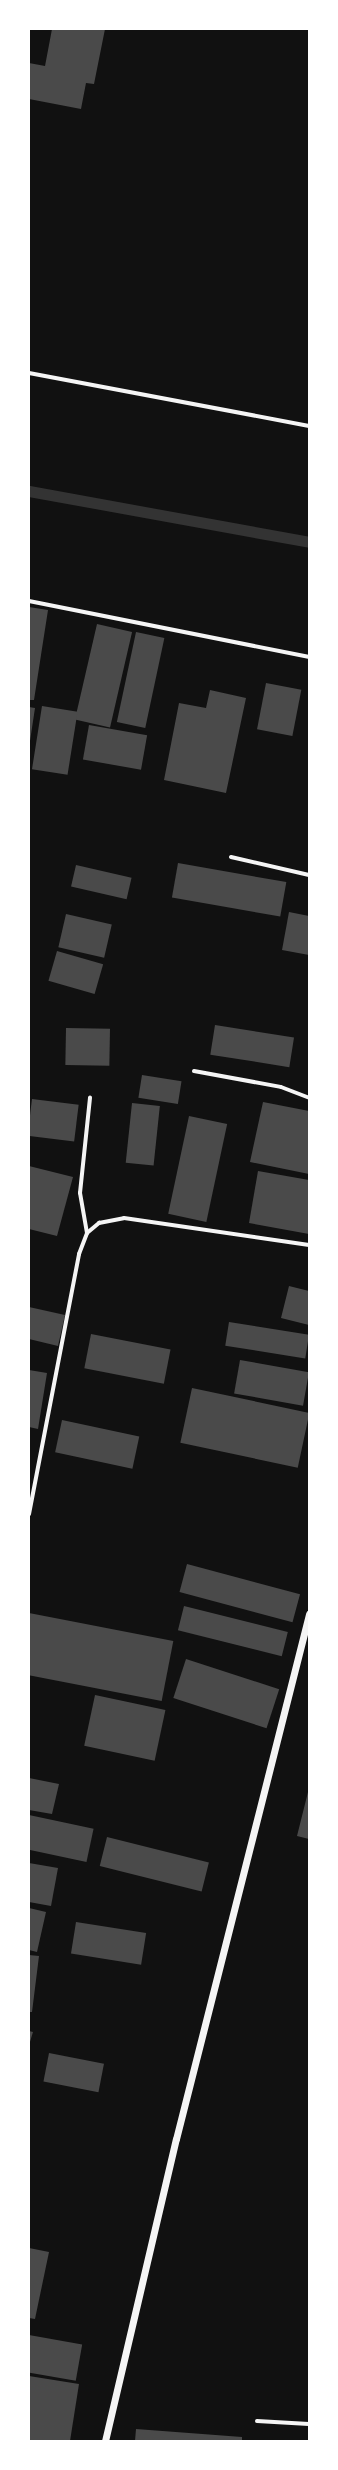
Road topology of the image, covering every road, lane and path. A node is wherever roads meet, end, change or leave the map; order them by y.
1 (29, 373) edge
2 (309, 426) edge
3 (29, 601) edge
4 (309, 657) edge
5 (231, 857) dead end
6 (309, 875) edge
7 (194, 1071) dead end
8 (90, 1098) dead end
9 (309, 1098) edge
10 (87, 1233) junction
11 (309, 1245) edge
12 (29, 1514) edge
13 (309, 1614) edge
14 (257, 2421) dead end
15 (309, 2424) edge
16 (105, 2441) edge

1 - 2 street
3 - 4 street
5 - 6 street
7 - 9 street
8 - 10 street
10 - 11 street
10 - 12 street
13 - 16 street
14 - 15 street

